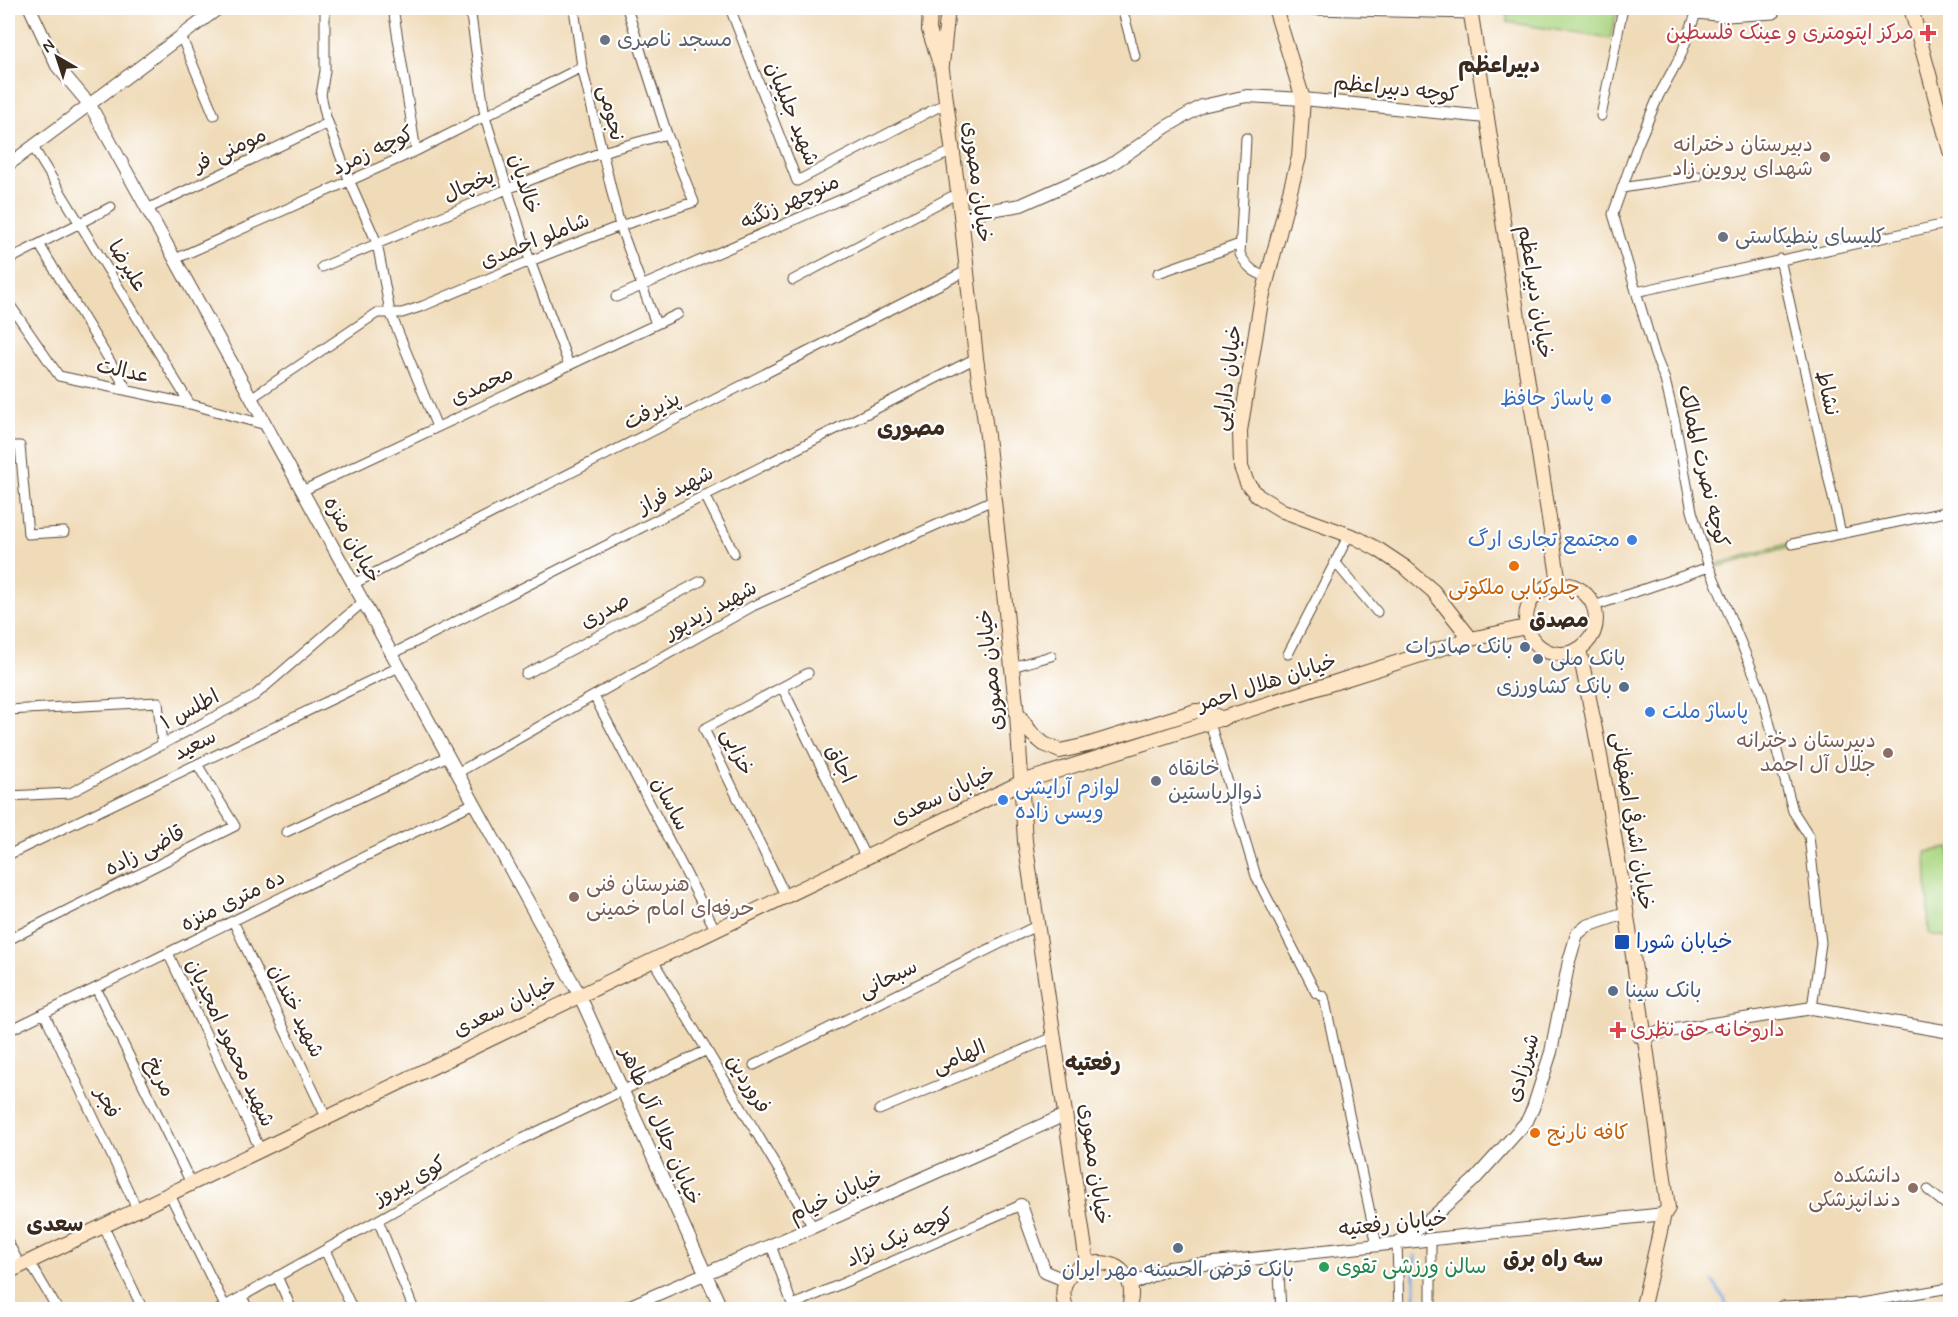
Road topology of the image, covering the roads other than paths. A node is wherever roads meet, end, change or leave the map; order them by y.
1 (30, 8) edge
2 (219, 8) edge
3 (325, 8) edge
4 (393, 8) edge
5 (470, 8) edge
6 (574, 8) edge
7 (627, 8) edge
8 (730, 8) edge
9 (930, 8) edge
10 (948, 8) edge
11 (1122, 8) edge
12 (1275, 8) edge
13 (1623, 8) edge
14 (1470, 11) edge
15 (1697, 11) edge
16 (1911, 11) edge
17 (1773, 14) dead end
18 (181, 36) junction
19 (1135, 56) dead end
20 (582, 67) junction
21 (942, 70) junction
22 (1303, 99) junction
23 (946, 103) junction
24 (90, 105) junction
25 (214, 115) dead end
26 (1601, 116) dead end
27 (485, 117) junction
28 (1486, 117) junction
29 (328, 123) junction
30 (667, 134) junction
31 (1246, 138) dead end
32 (33, 147) junction
33 (1950, 149) edge
34 (416, 151) junction
35 (952, 151) junction
36 (602, 152) junction
37 (8, 165) edge
38 (1698, 176) dead end
39 (350, 182) junction
40 (1622, 188) junction
41 (507, 189) junction
42 (958, 193) junction
43 (111, 207) dead end
44 (147, 209) junction
45 (961, 215) junction
46 (1950, 223) edge
47 (80, 224) junction
48 (620, 226) junction
49 (377, 243) junction
50 (39, 244) junction
51 (1240, 244) junction
52 (1780, 259) junction
53 (8, 260) edge
54 (175, 260) junction
55 (530, 261) junction
56 (322, 267) dead end
57 (968, 270) junction
58 (1158, 273) dead end
59 (1268, 276) junction
60 (793, 280) dead end
61 (642, 286) junction
62 (1636, 292) junction
63 (616, 297) dead end
64 (8, 302) edge
65 (390, 312) junction
66 (678, 314) dead end
67 (656, 324) junction
68 (976, 358) junction
69 (569, 365) junction
70 (128, 391) junction
71 (251, 398) junction
72 (190, 404) junction
73 (266, 425) junction
74 (437, 427) junction
75 (8, 446) edge
76 (302, 491) junction
77 (705, 495) junction
78 (993, 500) junction
79 (1950, 511) edge
80 (64, 532) dead end
81 (1841, 534) junction
82 (1349, 535) junction
83 (1792, 544) dead end
84 (735, 553) dead end
85 (1335, 562) junction
86 (1710, 567) junction
87 (701, 580) dead end
88 (1559, 583) junction
89 (353, 584) junction
90 (363, 602) junction
91 (1594, 606) junction
92 (1377, 612) dead end
93 (1526, 627) junction
94 (1471, 639) junction
95 (1575, 651) junction
96 (392, 654) junction
97 (1288, 654) dead end
98 (1051, 656) dead end
99 (399, 667) junction
100 (1012, 667) junction
101 (808, 673) dead end
102 (526, 674) dead end
103 (782, 687) junction
104 (594, 696) junction
105 (8, 710) edge
106 (1017, 714) junction
107 (1216, 721) junction
108 (162, 745) junction
109 (448, 756) junction
110 (197, 764) junction
111 (457, 773) junction
112 (1022, 782) junction
113 (8, 796) edge
114 (474, 803) junction
115 (286, 831) dead end
116 (8, 855) edge
117 (865, 856) junction
118 (785, 895) junction
119 (1619, 915) junction
120 (232, 921) junction
121 (1038, 925) junction
122 (715, 929) junction
123 (8, 940) edge
124 (168, 953) junction
125 (652, 959) junction
126 (96, 988) junction
127 (579, 994) junction
128 (1812, 1008) junction
129 (44, 1013) junction
130 (8, 1031) edge
131 (1950, 1032) edge
132 (1641, 1035) junction
133 (1054, 1037) junction
134 (707, 1050) junction
135 (754, 1065) dead end
136 (623, 1091) junction
137 (879, 1110) dead end
138 (1065, 1115) junction
139 (326, 1117) junction
140 (260, 1149) junction
141 (190, 1183) junction
142 (1928, 1190) dead end
143 (169, 1193) junction
144 (1021, 1204) joint
145 (1950, 1208) edge
146 (137, 1209) junction
147 (1664, 1214) junction
148 (378, 1220) junction
149 (103, 1225) junction
150 (813, 1227) junction
151 (1431, 1240) junction
152 (8, 1242) edge
153 (1397, 1242) junction
154 (771, 1245) junction
155 (1377, 1245) junction
156 (325, 1250) junction
157 (1278, 1256) junction
158 (1087, 1263) junction
159 (19, 1266) edge
160 (705, 1274) junction
161 (278, 1276) junction
162 (1067, 1281) junction
163 (1950, 1288) edge
164 (242, 1296) junction
165 (1130, 1297) edge
166 (1781, 1306) dead end
167 (794, 1307) edge
168 (222, 1308) edge
169 (58, 1310) edge
170 (142, 1310) edge
171 (248, 1310) edge
172 (291, 1310) edge
173 (353, 1310) edge
174 (414, 1310) edge
175 (621, 1310) edge
176 (722, 1310) edge
177 (1067, 1310) edge
178 (1141, 1310) edge
179 (1281, 1310) edge
180 (1399, 1310) edge
181 (1431, 1310) edge
182 (1642, 1310) edge

1 - 24 street, خیابان منزه
2 - 18 street
3 - 29 street
4 - 34 street
5 - 27 street, خالدیان
6 - 20 street, نجومی
7 - 30 street
8 - 23 street, شهید جلیلیان
9 - 21 main road, خیابان مصوری
10 - 21 main road, خیابان مصوری
11 - 19 street
12 - 14 street
12 - 22 main road, خیابان دارایی
13 - 26 street
14 - 28 main road, خیابان دبیراعظم
15 - 17 street
15 - 40 street, کوچه نصرت الممالک
16 - 33 main road
18 - 24 street
18 - 25 street
20 - 27 street, کوچه زمرد
20 - 36 street, نجومی
21 - 23 main road, خیابان مصوری
22 - 28 street, کوچه دبیراعظم
22 - 45 street, کوچه دبیراعظم
22 - 59 main road, خیابان دارایی
23 - 35 main road, خیابان مصوری
24 - 32 street
24 - 44 street, خیابان منزه
27 - 34 street, کوچه زمرد
27 - 41 street, خالدیان
28 - 88 main road, خیابان دبیراعظم
29 - 39 street
29 - 44 street, مومنی فر
30 - 36 street, یخچال
30 - 48 street, شاملو احمدی
31 - 51 street
32 - 37 street
32 - 47 street, علیرضا
34 - 39 street, کوچه زمرد
35 - 42 main road, خیابان مصوری
35 - 61 street, منوچهر زنگنه
36 - 41 street, یخچال
36 - 48 street, نجومی
38 - 40 street
39 - 49 street
39 - 54 street, کوچه زمرد
40 - 62 street, کوچه نصرت الممالک
41 - 49 street, یخچال
41 - 55 street, خالدیان
42 - 45 main road, خیابان مصوری
42 - 60 street
43 - 47 street
44 - 54 street, خیابان منزه
45 - 57 main road, خیابان مصوری
46 - 52 street
47 - 50 street
47 - 72 street, علیرضا
48 - 55 street, شاملو احمدی
48 - 61 street, نجومی
49 - 56 street, یخچال
49 - 65 street
50 - 53 street
50 - 70 street
51 - 58 street
51 - 59 street
52 - 62 street
52 - 81 street, نشاط
54 - 71 street, خیابان منزه
55 - 65 street, شاملو احمدی
55 - 69 street, خالدیان
57 - 68 main road, خیابان مصوری
57 - 89 street, پذیرفت
59 - 82 main road, خیابان دارایی
61 - 63 street, منوچهر زنگنه
61 - 67 street, نجومی
62 - 86 street, کوچه نصرت الممالک
64 - 70 street, عدالت
65 - 71 street, شاملو احمدی
65 - 74 street
66 - 67 street, محمدی
67 - 69 street, محمدی
68 - 77 street, شهید فراز
68 - 78 main road, خیابان مصوری
69 - 74 street, محمدی
70 - 72 street, عدالت
71 - 73 street, خیابان منزه
72 - 73 street, عدالت
73 - 76 street, خیابان منزه
74 - 76 street, محمدی
75 - 80 street
76 - 89 street, خیابان منزه
77 - 84 street
77 - 96 street, شهید فراز
78 - 100 main road, خیابان مصوری
78 - 104 street, شهید زیدپور
79 - 81 street
81 - 83 street
82 - 85 street
82 - 94 main road, خیابان دارایی
85 - 92 street
85 - 97 street
86 - 91 street
86 - 128 street, کوچه نصرت الممالک
87 - 102 street, صدری
88 - 91 main road
88 - 93 main road
89 - 90 street, خیابان منزه
90 - 96 street, خیابان منزه
90 - 108 street, اطلس ۱
91 - 95 main road
93 - 94 main road, خیابان هلال احمر
93 - 95 main road
94 - 107 main road, خیابان هلال احمر
95 - 119 main road, خیابان اشرفی اصفهانی
95 - 132 main road, خیابان اشرفی اصفهانی
96 - 99 street, خیابان منزه
98 - 100 street
99 - 109 street, خیابان منزه
99 - 110 street, سعید
100 - 106 main road, خیابان مصوری
101 - 103 street, خزایی
103 - 117 street, اجاق
103 - 118 street, خزایی
104 - 111 street, شهید زیدپور
104 - 122 street, ساسان
105 - 108 street
106 - 107 main road
106 - 112 main road, خیابان مصوری
107 - 112 main road, خیابان هلال احمر
107 - 155 street
108 - 113 street, اطلس ۱
109 - 111 street, خیابان منزه
109 - 115 street
110 - 116 street, سعید
110 - 123 street, قاضی زاده
111 - 114 street, خیابان منزه
112 - 117 main road, خیابان سعدی
112 - 121 main road, خیابان مصوری
114 - 120 street, ده متری منزه
114 - 127 street, خیابان منزه
117 - 118 main road, خیابان سعدی
118 - 122 main road, خیابان سعدی
119 - 132 main road, خیابان اشرفی اصفهانی
119 - 153 street, شیرزادی
120 - 124 street, ده متری منزه
120 - 139 street, شهید خندان
121 - 133 main road, خیابان مصوری
121 - 135 street, سبحانی
122 - 125 main road, خیابان سعدی
124 - 126 street, ده متری منزه
124 - 140 street, شهید محمود امجدیان
125 - 127 main road, خیابان سعدی
125 - 134 street, فروردین
126 - 129 street, ده متری منزه
126 - 141 street, مریخ
127 - 136 street, خیابان جلال آل طاهر
127 - 139 main road, خیابان سعدی
128 - 131 street
128 - 132 street
129 - 130 street, ده متری منزه
129 - 146 street, فجر
132 - 147 main road, خیابان اشرفی اصفهانی
133 - 137 street, الهامی
133 - 138 main road, خیابان مصوری
134 - 136 street, کوی پیروز
134 - 150 street, فروردین
136 - 148 street, کوی پیروز
136 - 160 street, خیابان جلال آل طاهر
138 - 150 street, خیابان خیام
138 - 158 main road, خیابان مصوری
139 - 140 main road, خیابان سعدی
140 - 141 main road, خیابان سعدی
141 - 143 main road, خیابان سعدی
142 - 145 street
143 - 146 main road, خیابان سعدی
143 - 168 street
144 - 162 street
144 - 167 street, کوچه نیک نژاد
146 - 149 main road, خیابان سعدی
147 - 151 street, خیابان رفعتیه
147 - 182 main road, خیابان اشرفی اصفهانی
148 - 156 street, کوی پیروز
148 - 174 street
149 - 159 main road, خیابان سعدی
149 - 170 street
150 - 154 street, خیابان خیام
151 - 153 street, خیابان رفعتیه
151 - 181 street
152 - 159 street
153 - 155 street, خیابان رفعتیه
153 - 180 street
154 - 160 street, خیابان خیام
154 - 167 street
155 - 157 street, خیابان رفعتیه
156 - 161 street, کوی پیروز
156 - 173 street
157 - 165 street, خیابان رفعتیه
157 - 179 street
158 - 162 main road
158 - 165 main road
159 - 169 street
160 - 175 street, خیابان خیام
160 - 176 street, خیابان جلال آل طاهر
161 - 164 street, کوی پیروز
161 - 172 street
162 - 177 main road
163 - 166 street
164 - 168 street, کوی پیروز
164 - 171 street
165 - 178 main road

